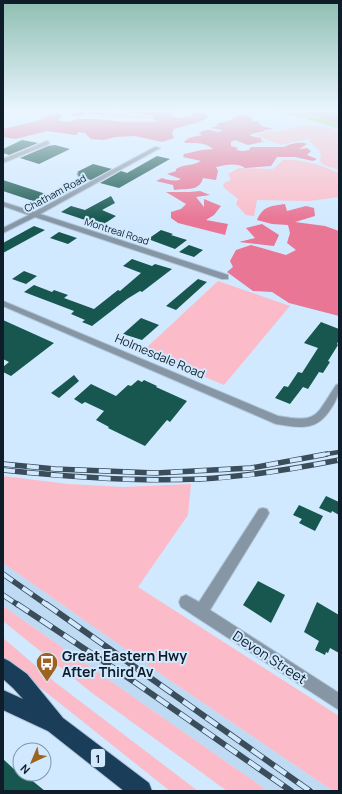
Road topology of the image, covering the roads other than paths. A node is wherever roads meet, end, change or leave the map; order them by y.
1 (40, 146) edge
2 (157, 148) dead end
3 (3, 161) edge
4 (3, 204) edge
5 (34, 214) junction
6 (3, 231) edge
7 (225, 277) dead end
8 (3, 303) edge
9 (339, 387) edge
10 (264, 513) dead end
11 (186, 602) dead end
12 (201, 612) junction
13 (3, 668) edge
14 (3, 700) edge
15 (339, 702) edge
16 (56, 725) junction
17 (141, 791) edge

1 - 3 street
2 - 5 street, Chatham Road
4 - 5 street, Montreal Road
5 - 6 street, Chatham Road
5 - 7 street, Montreal Road
8 - 9 street, Holmesdale Road
10 - 12 street
11 - 12 street, Devon Street
12 - 15 street, Devon Street
13 - 16 highway, 1
14 - 16 highway, 1
16 - 17 highway, 1

